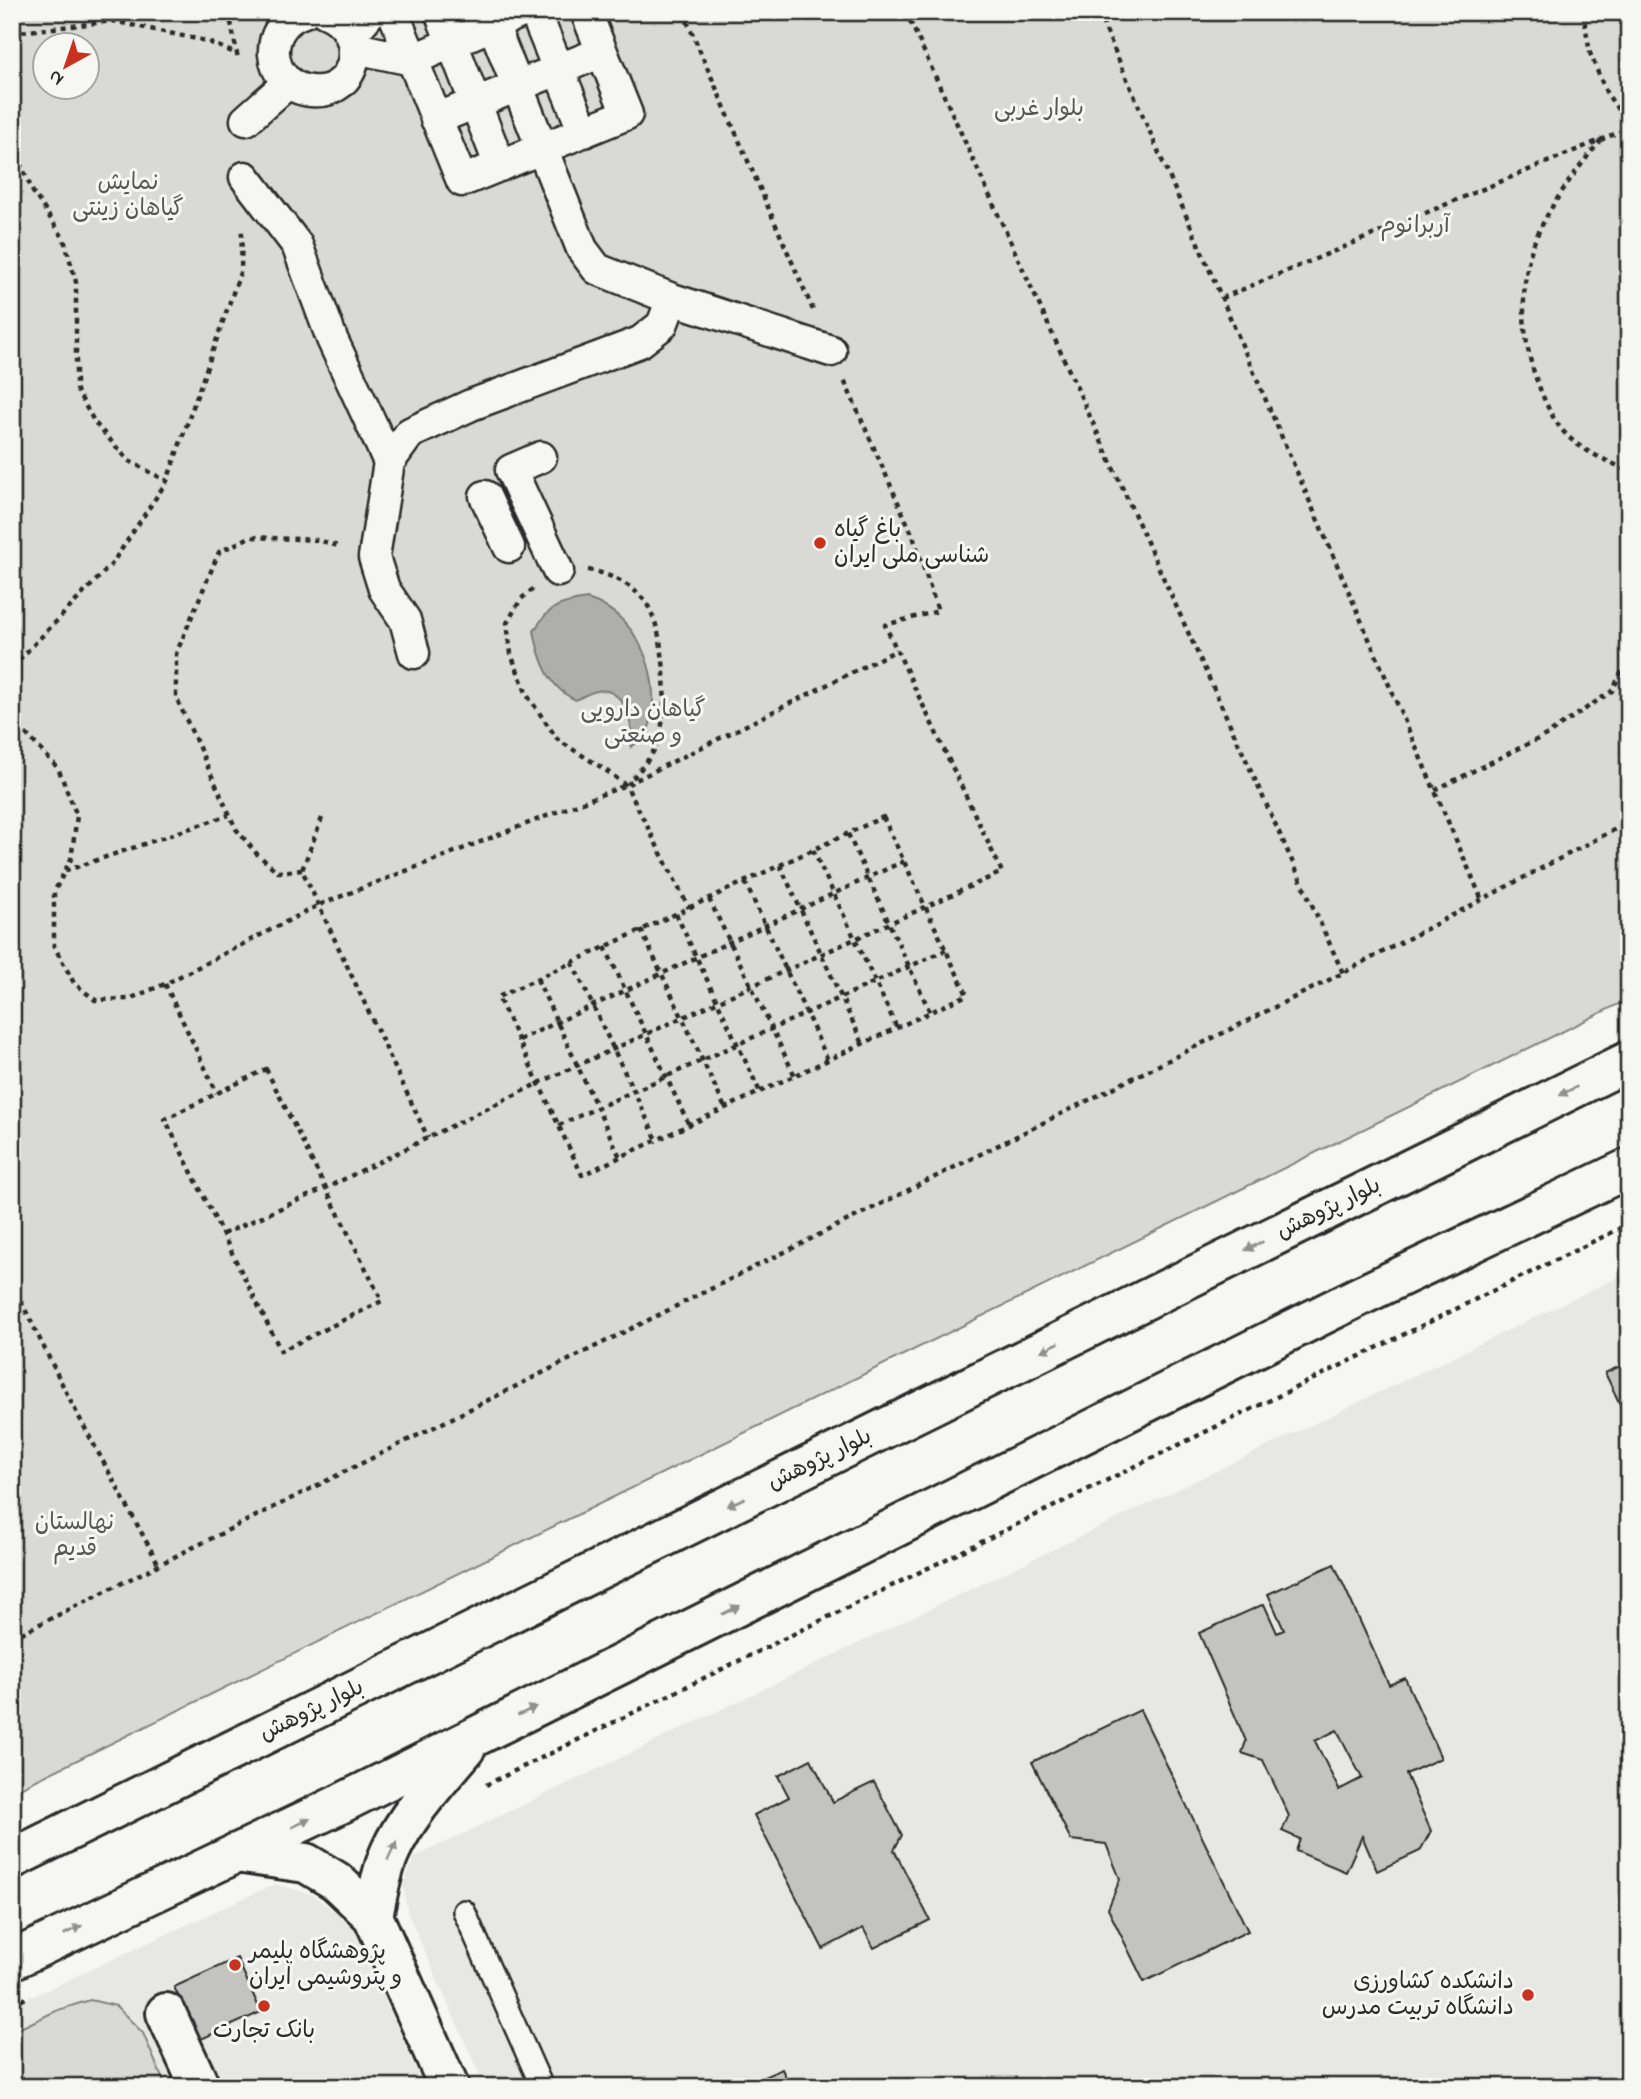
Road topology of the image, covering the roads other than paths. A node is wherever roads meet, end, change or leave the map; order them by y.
1 (304, 12) edge
2 (325, 12) edge
3 (371, 12) edge
4 (393, 12) edge
5 (440, 12) edge
6 (522, 12) edge
7 (535, 12) edge
8 (586, 12) edge
9 (490, 19) edge
10 (353, 42) junction
11 (452, 43) junction
12 (602, 52) junction
13 (412, 60) junction
14 (559, 70) junction
15 (289, 82) junction
16 (517, 87) junction
17 (475, 103) junction
18 (436, 119) junction
19 (246, 120) road end
20 (584, 132) junction
21 (541, 149) junction
22 (500, 166) junction
23 (244, 177) road end
24 (672, 299) junction
25 (831, 351) road end
26 (541, 457) dead end
27 (389, 462) junction
28 (528, 508) junction
29 (497, 522) dead end
30 (558, 571) road end
31 (414, 653) dead end
32 (1629, 1061) edge
33 (1629, 1168) edge
34 (475, 1737) junction
35 (236, 1853) junction
36 (12, 1859) edge
37 (464, 1911) dead end
38 (373, 1916) junction
39 (12, 1961) edge
40 (166, 2013) dead end
41 (200, 2087) edge
42 (449, 2087) edge
43 (542, 2087) edge

1 - 15 street
2 - 10 street
3 - 10 street
4 - 13 street
5 - 11 street
6 - 9 street
7 - 14 street
8 - 12 street
9 - 11 street
9 - 16 street
10 - 13 street
10 - 15 street
11 - 13 street
11 - 17 street
12 - 14 street
12 - 20 street
13 - 18 street
14 - 16 street
14 - 20 street
15 - 19 street
16 - 17 street
16 - 21 street
17 - 18 street
17 - 22 street
18 - 22 street
20 - 21 street
21 - 22 street
21 - 24 street
23 - 27 street
24 - 25 street
24 - 27 street
26 - 28 street
27 - 31 street
28 - 29 street
28 - 30 street
32 -> 36 street, بلوار پژوهش
34 -> 33 street
35 -> 34 street
38 -> 34 street
35 - 38 street
39 -> 35 street
37 - 43 lane
38 - 42 street
40 - 41 street

